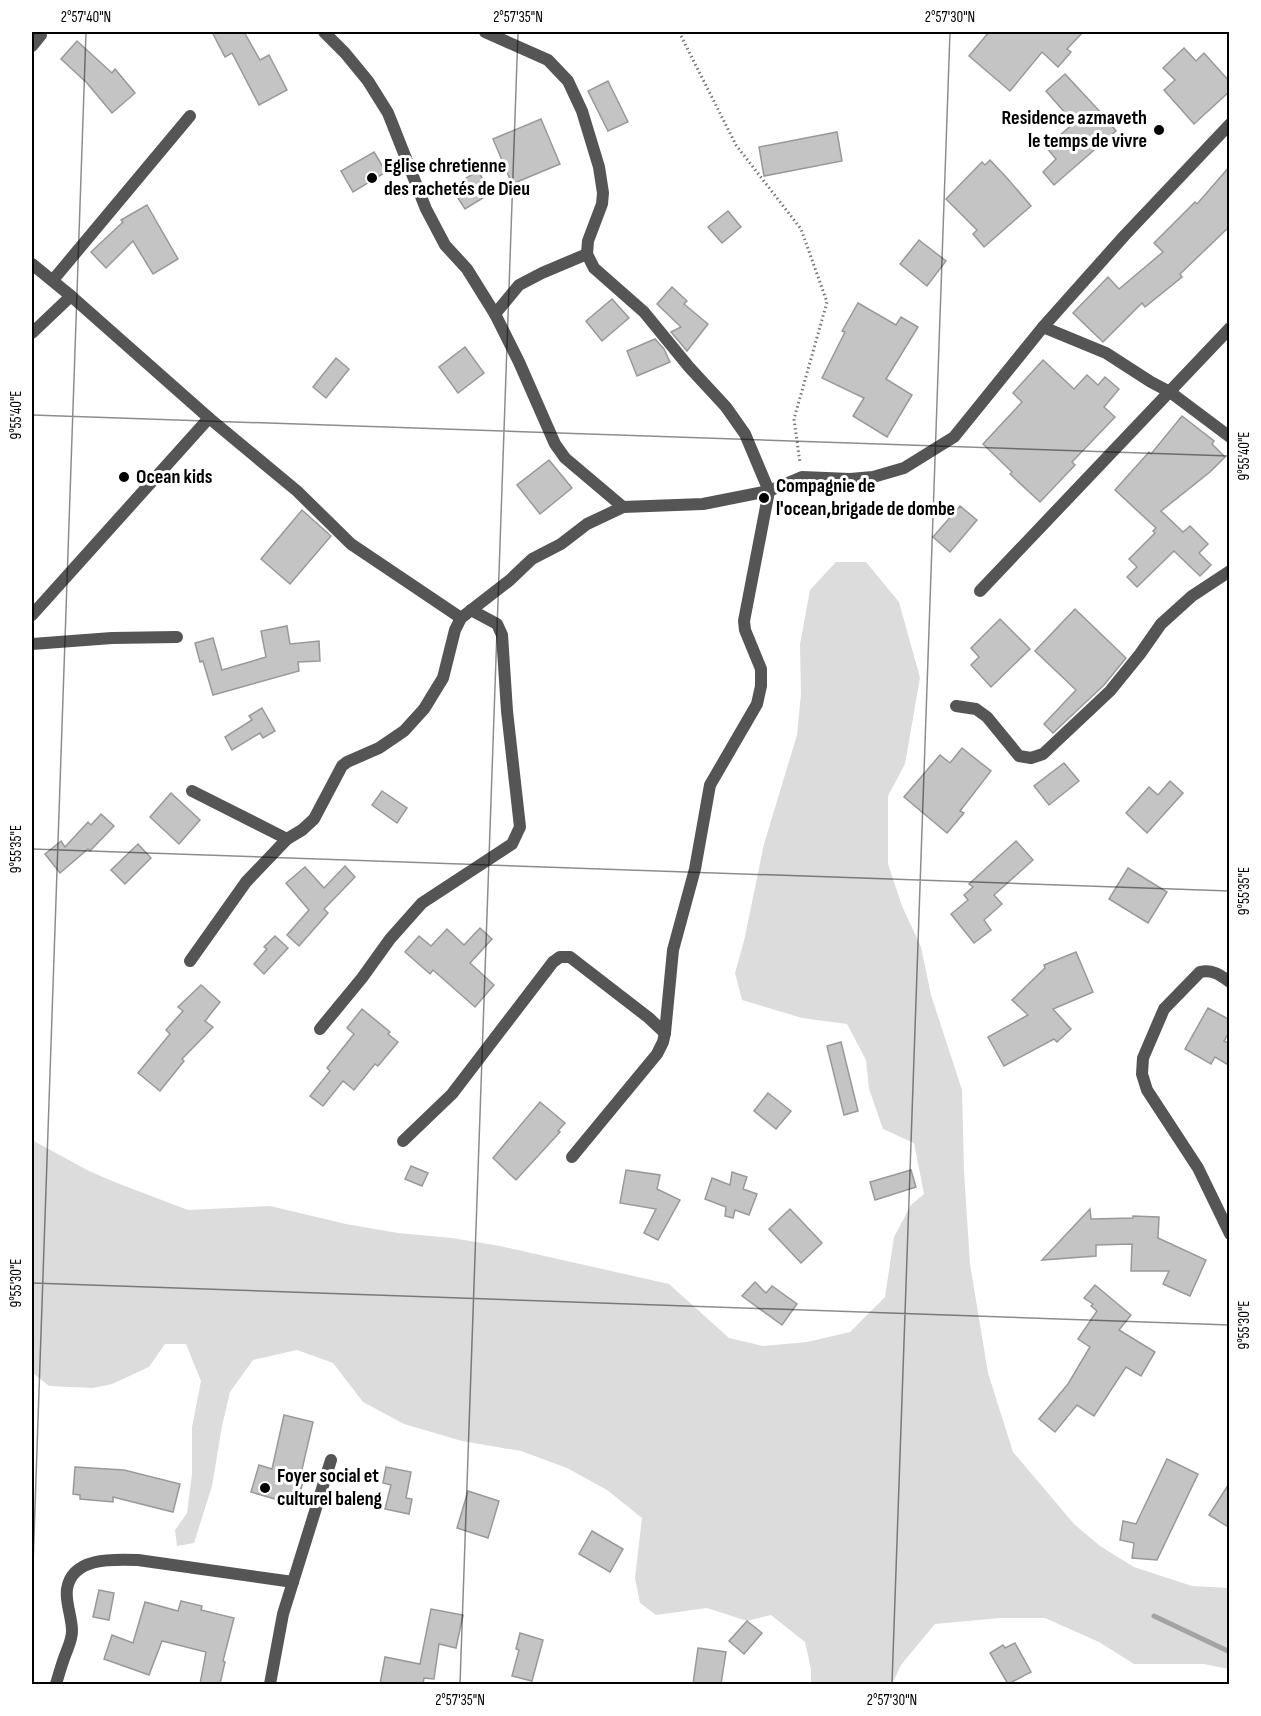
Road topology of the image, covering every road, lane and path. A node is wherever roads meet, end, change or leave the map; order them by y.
1 (324, 32) edge
2 (485, 32) edge
3 (679, 32) edge
4 (41, 35) dead end
5 (32, 46) edge
6 (190, 116) dead end
7 (1230, 124) edge
8 (587, 254) junction
9 (32, 264) edge
10 (52, 280) junction
11 (71, 296) junction
12 (495, 314) junction
13 (1043, 327) junction
14 (1230, 328) edge
15 (32, 333) edge
16 (1170, 392) junction
17 (209, 418) junction
18 (1230, 437) edge
19 (802, 477) junction
20 (769, 491) junction
21 (623, 507) junction
22 (1230, 571) edge
23 (980, 591) dead end
24 (466, 614) junction
25 (32, 615) edge
26 (177, 637) dead end
27 (32, 644) edge
28 (956, 706) dead end
29 (192, 791) dead end
30 (286, 839) junction
31 (190, 961) dead end
32 (1230, 981) edge
33 (320, 1029) dead end
34 (665, 1033) junction
35 (403, 1141) dead end
36 (572, 1157) dead end
37 (1230, 1234) edge
38 (331, 1460) dead end
39 (293, 1582) junction
40 (56, 1684) edge
41 (270, 1684) edge

1 - 12 street
2 - 8 street
3 - 19 path
4 - 5 street
6 - 10 street
7 - 13 street
8 - 12 street
8 - 20 street
9 - 10 street
10 - 11 street
11 - 15 street
11 - 17 street
12 - 21 street
13 - 16 street
13 - 19 street
14 - 16 street
16 - 18 street
16 - 23 street
17 - 24 street
17 - 25 street
19 - 20 street
20 - 21 street
20 - 34 street
21 - 24 street
22 - 28 street
24 - 30 street
24 - 33 street
26 - 27 street
29 - 30 street
30 - 31 street
32 - 37 street
34 - 35 street
34 - 36 street
38 - 39 street
39 - 40 street
39 - 41 street

